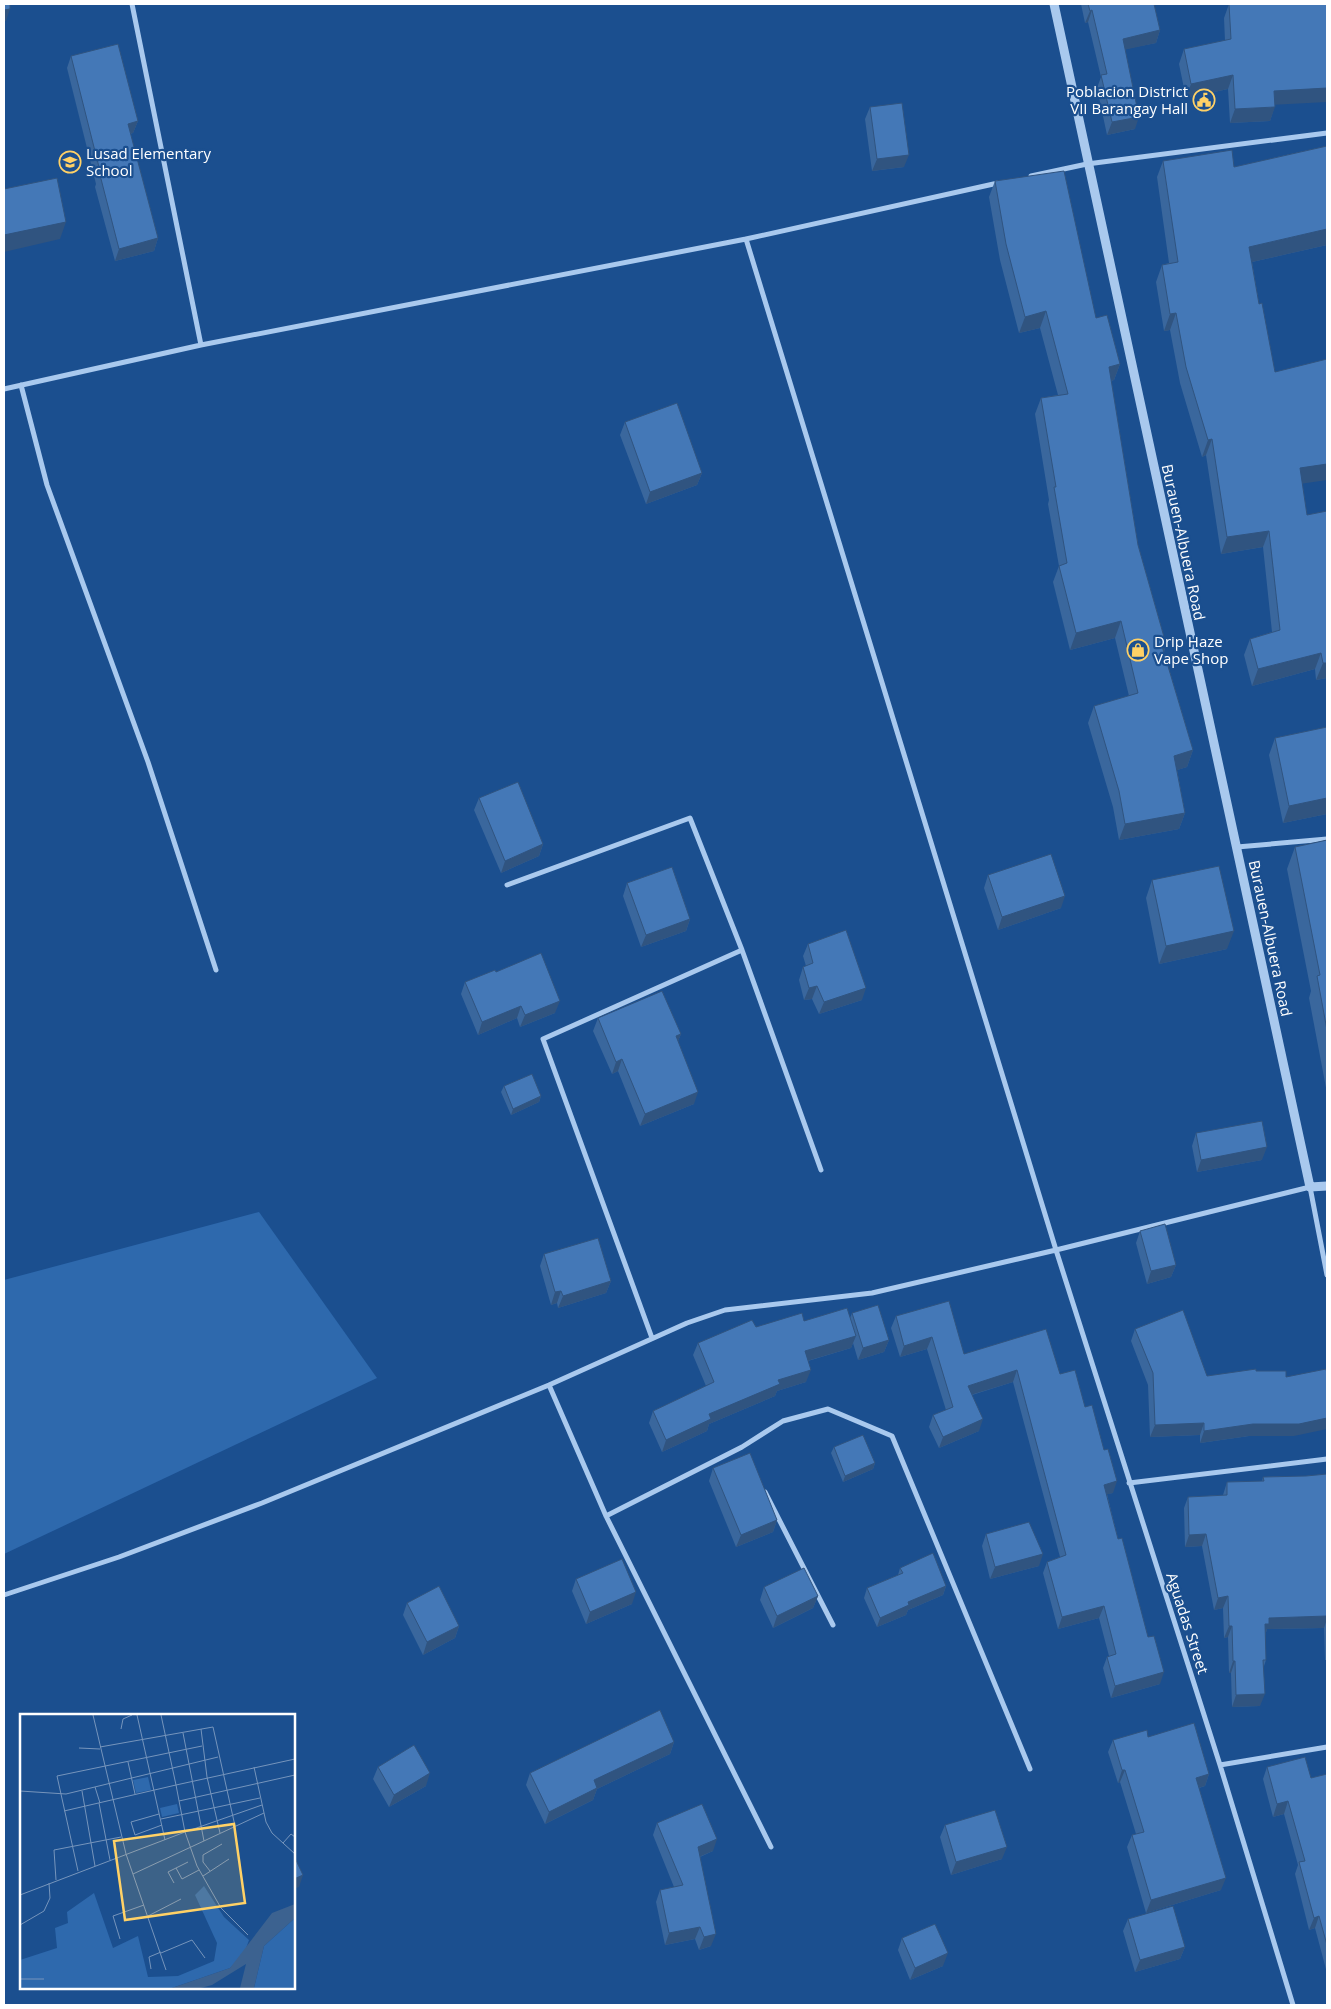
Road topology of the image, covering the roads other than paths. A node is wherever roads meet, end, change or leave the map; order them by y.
1 (132, 4) edge
2 (1054, 4) edge
3 (1327, 133) edge
4 (1087, 164) junction
5 (1029, 176) edge
6 (1009, 181) edge
7 (746, 239) junction
8 (201, 345) junction
9 (21, 385) junction
10 (4, 389) edge
11 (1327, 839) edge
12 (1237, 847) junction
13 (507, 885) dead end
14 (742, 950) junction
15 (216, 970) dead end
16 (821, 1170) dead end
17 (1327, 1186) edge
18 (1310, 1187) junction
19 (1056, 1250) junction
20 (1327, 1275) edge
21 (652, 1338) junction
22 (549, 1385) junction
23 (742, 1447) junction
24 (747, 1456) edge
25 (1327, 1459) edge
26 (760, 1482) edge
27 (1129, 1482) junction
28 (606, 1516) junction
29 (4, 1595) edge
30 (833, 1625) dead end
31 (1327, 1747) edge
32 (1220, 1764) junction
33 (1030, 1769) dead end
34 (771, 1847) dead end
35 (1293, 2005) edge

1 - 8 street
2 - 4 street, Burauen-Albuera Road
3 - 4 street
4 - 5 street
4 - 12 street, Burauen-Albuera Road
6 - 7 street
7 - 8 street
7 - 19 street, Aguadas Street
8 - 9 street
9 - 10 street
9 - 15 street
11 - 12 street
12 - 18 street, Burauen-Albuera Road
13 - 14 street
14 - 16 street
14 - 21 street
17 - 18 street
18 - 19 street
18 - 20 street
19 - 21 street
19 - 27 street, Aguadas Street
21 - 22 street
22 - 28 street
22 - 29 street
23 - 24 street
23 - 28 street
23 - 33 street
25 - 27 street
26 - 30 street
27 - 32 street, Aguadas Street
28 - 34 street
31 - 32 street
32 - 35 street, Aguadas Street

